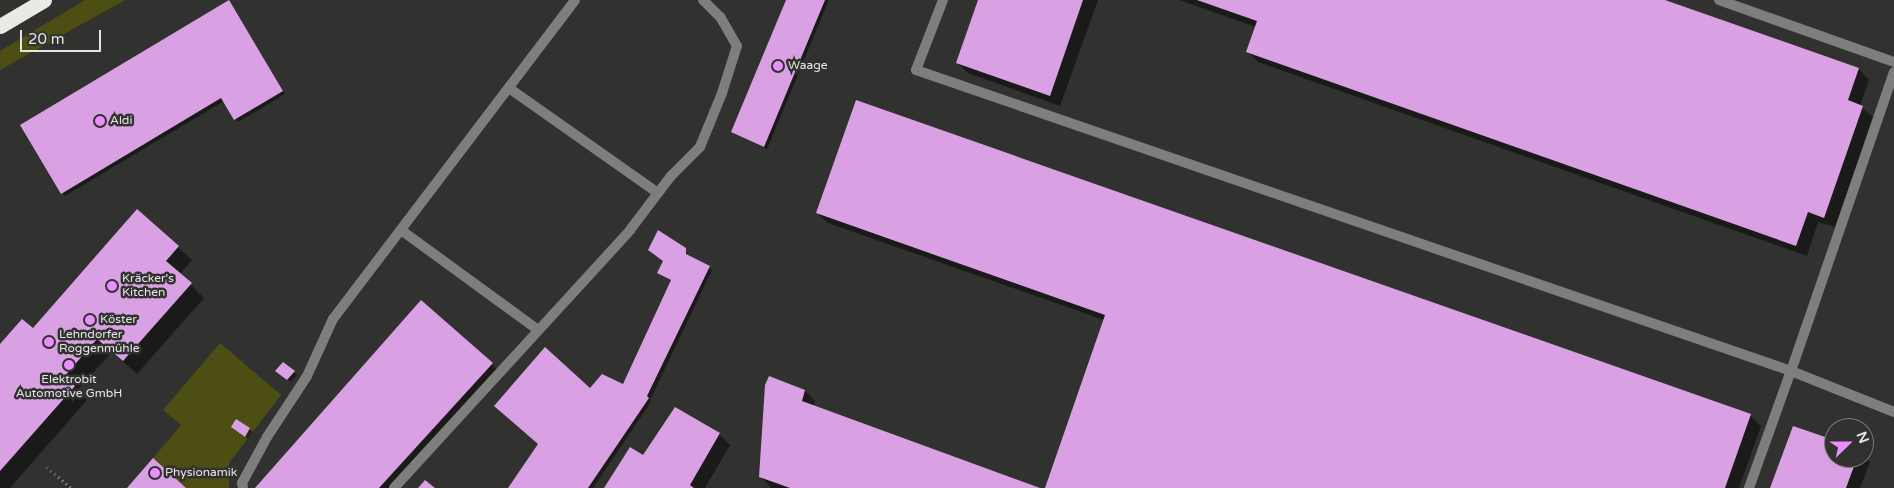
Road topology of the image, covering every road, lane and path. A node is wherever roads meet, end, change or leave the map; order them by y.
1 (44, 0) edge
2 (575, 0) edge
3 (703, 0) edge
4 (943, 0) edge
5 (1720, 0) edge
6 (0, 26) edge
7 (1894, 62) edge
8 (1894, 72) edge
9 (509, 88) junction
10 (658, 193) junction
11 (401, 230) junction
12 (537, 329) junction
13 (1791, 372) junction
14 (1894, 412) edge
15 (47, 467) dead end
16 (71, 488) edge
17 (243, 488) edge
18 (394, 488) edge
19 (1749, 488) edge

1 - 6 highway
2 - 9 lane
3 - 10 lane
4 - 13 lane
5 - 7 lane
8 - 13 lane
9 - 10 lane
9 - 11 lane
10 - 12 lane
11 - 12 lane
11 - 17 lane
12 - 18 lane
13 - 14 lane
13 - 19 lane
15 - 16 path

